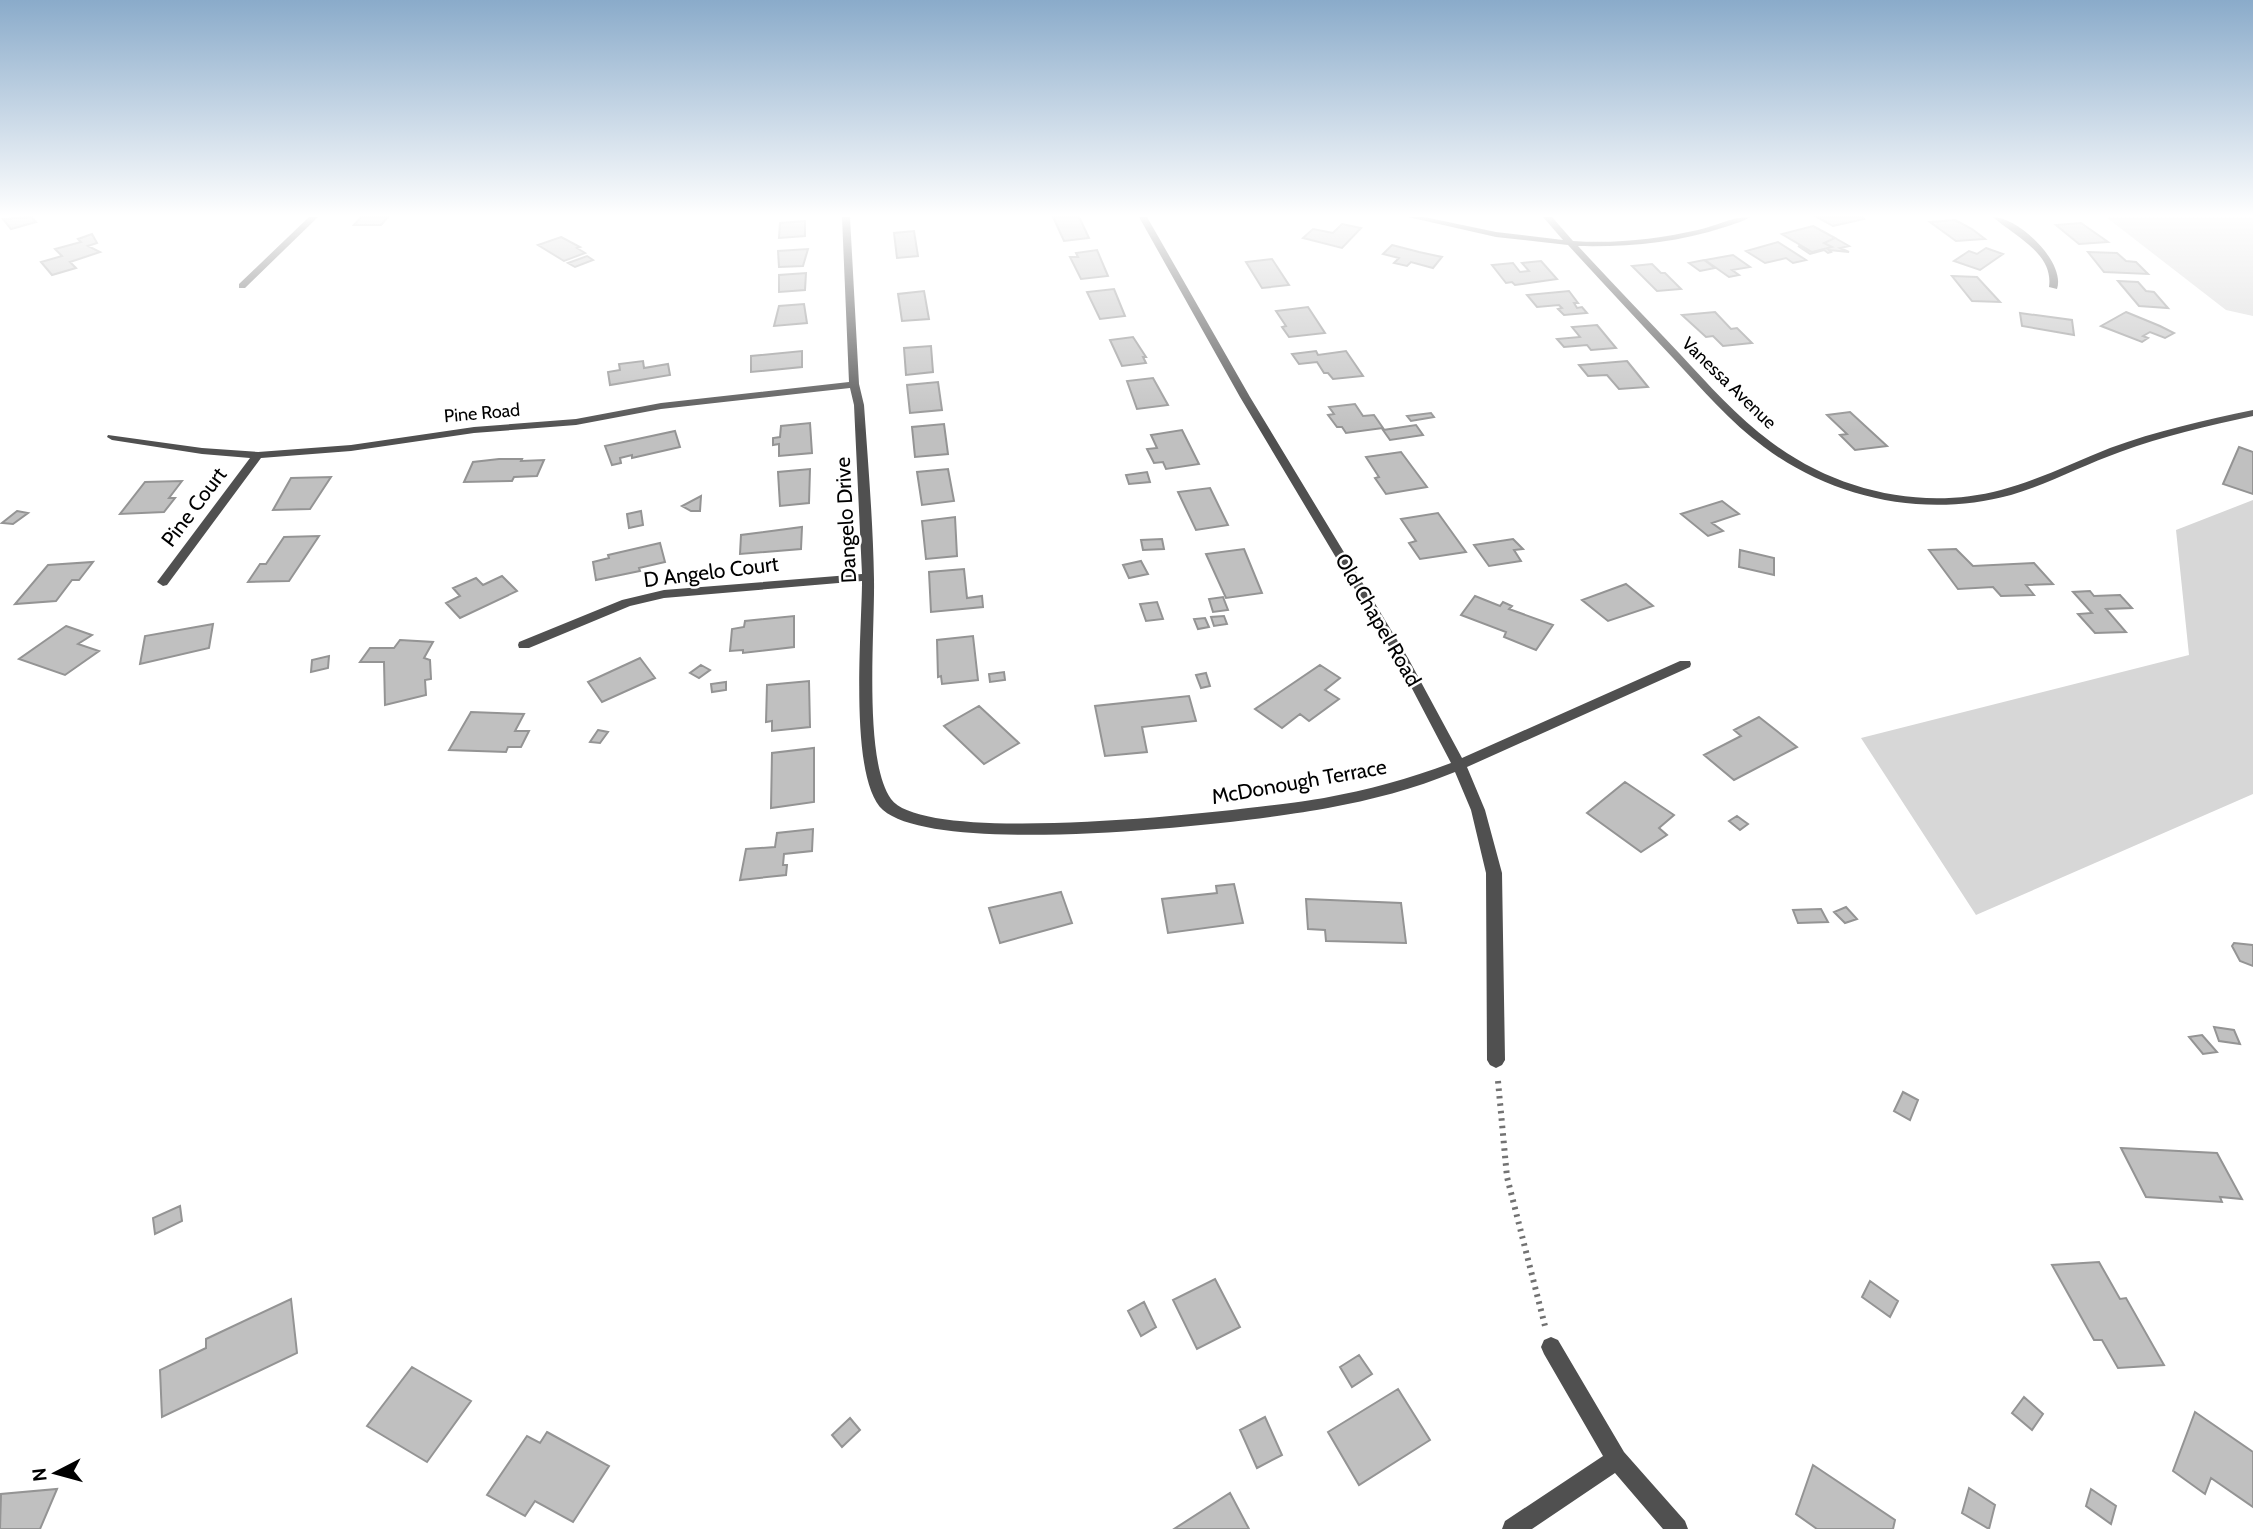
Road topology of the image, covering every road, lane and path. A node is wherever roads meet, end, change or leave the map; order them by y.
1 (849, 288) edge
2 (1183, 288) edge
3 (1613, 288) edge
4 (854, 384) junction
5 (2253, 413) edge
6 (112, 437) dead end
7 (258, 455) junction
8 (868, 577) junction
9 (163, 582) dead end
10 (524, 645) dead end
11 (1685, 664) dead end
12 (1459, 765) junction
13 (896, 814) joint
14 (1496, 1060) joint
15 (1550, 1347) joint
16 (1616, 1459) junction
17 (1513, 1529) edge
18 (1677, 1529) edge

1 - 4 street, Dangelo Drive
2 - 12 street, Old Chapel Road
3 - 5 street, Vanessa Avenue
4 - 7 street, Pine Road
4 - 8 street, Dangelo Drive
6 - 7 street, Pine Road
7 - 9 street, Pine Court
8 - 10 street, D Angelo Court
8 - 13 street, Dangelo Drive
11 - 12 street, McDonough Terrace
12 - 13 street, McDonough Terrace
12 - 14 street, Old Chapel Road
14 - 15 path
15 - 16 street
16 - 17 street
16 - 18 street

